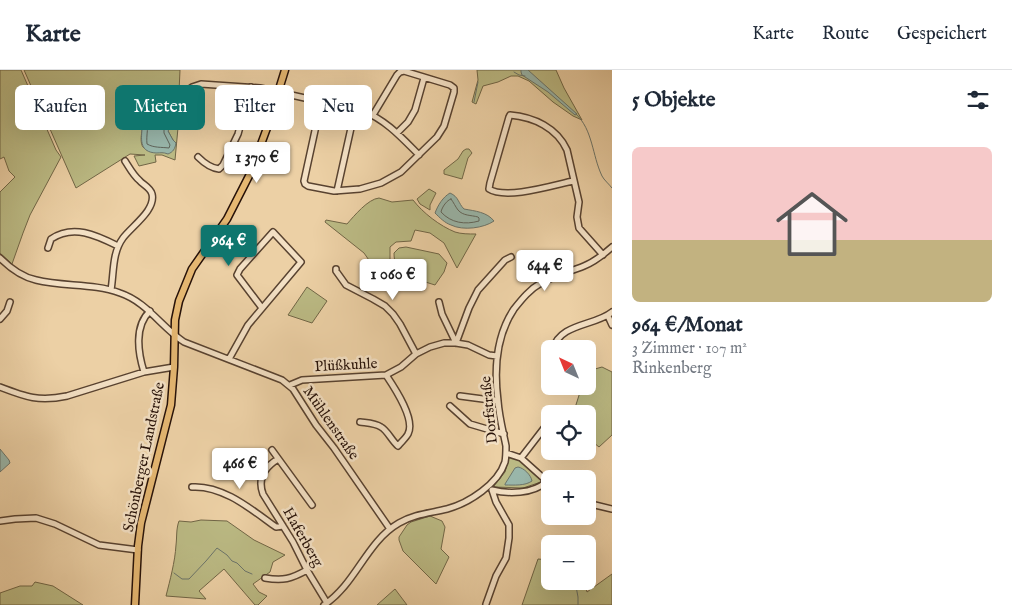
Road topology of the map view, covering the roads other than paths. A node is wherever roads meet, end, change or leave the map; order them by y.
1 (285, 70) edge
2 (424, 78) junction
3 (198, 85) edge
4 (218, 85) edge
5 (280, 85) edge
6 (373, 115) joint
7 (239, 130) edge
8 (266, 130) edge
9 (315, 130) edge
10 (351, 130) edge
11 (397, 133) junction
12 (419, 155) junction
13 (198, 156) dead end
14 (124, 161) dead end
15 (573, 181) junction
16 (337, 191) junction
17 (118, 246) junction
18 (612, 247) edge
19 (48, 248) dead end
20 (602, 255) junction
21 (511, 257) dead end
22 (0, 258) edge
23 (336, 269) dead end
24 (111, 290) junction
25 (10, 302) dead end
26 (439, 302) dead end
27 (262, 308) junction
28 (150, 311) junction
29 (610, 314) edge
30 (0, 319) edge
31 (612, 325) edge
32 (174, 336) junction
33 (559, 340) edge
34 (456, 342) junction
35 (416, 354) junction
36 (497, 356) junction
37 (229, 359) junction
38 (174, 368) junction
39 (144, 372) junction
40 (386, 375) junction
41 (290, 385) junction
42 (0, 387) edge
43 (460, 396) dead end
44 (498, 401) junction
45 (450, 406) dead end
46 (360, 422) dead end
47 (541, 432) edge
48 (504, 434) junction
49 (272, 450) dead end
50 (506, 453) junction
51 (521, 458) junction
52 (278, 459) junction
53 (541, 476) edge
54 (541, 486) edge
55 (192, 487) dead end
56 (490, 488) junction
57 (312, 505) dead end
58 (596, 505) edge
59 (612, 510) edge
60 (0, 521) edge
61 (283, 526) junction
62 (390, 530) junction
63 (138, 550) junction
64 (307, 570) junction
65 (265, 578) dead end
66 (326, 604) edge
67 (486, 604) dead end
68 (135, 605) edge

1 - 5 main road, Schönberger Landstraße
2 - 6 street
2 - 11 street
2 - 12 street
3 - 4 street
6 - 11 street
7 - 13 street
8 - 32 main road, Schönberger Landstraße
9 - 16 street
10 - 16 street
11 - 12 street
12 - 16 street
14 - 17 street
15 - 15 street
15 - 20 street
17 - 19 street
17 - 24 street
18 - 20 street, Dorfstraße
20 - 36 street, Dorfstraße
21 - 34 street
22 - 24 street
23 - 35 street
24 - 28 street
25 - 30 street
26 - 34 street
27 - 27 street
27 - 37 street
28 - 32 street
28 - 39 street
29 - 31 street
29 - 33 street
32 - 37 street, Mühlenstraße
32 - 38 main road, Schönberger Landstraße
34 - 35 street, Plüßkuhle
34 - 36 street, Plüßkuhle
35 - 40 street, Plüßkuhle
36 - 44 street, Dorfstraße
37 - 41 street, Mühlenstraße
38 - 39 street
38 - 63 main road, Schönberger Landstraße
39 - 42 street
40 - 41 street, Plüßkuhle
40 - 46 street
41 - 62 street, Mühlenstraße
43 - 44 street
44 - 48 street, Dorfstraße
45 - 48 street
47 - 51 street
48 - 50 street, Dorfstraße
49 - 52 street, Haferberg
50 - 51 street
50 - 56 street, Dorfstraße
51 - 53 street
52 - 57 street, Haferberg
52 - 61 street, Haferberg
54 - 56 street
55 - 61 street
56 - 62 street, Dorfstraße
56 - 67 street
58 - 59 street
60 - 63 street
61 - 64 street, Haferberg
62 - 66 street, Dorfstraße
63 - 68 main road, Schönberger Landstraße
64 - 65 street
64 - 66 street, Haferberg

